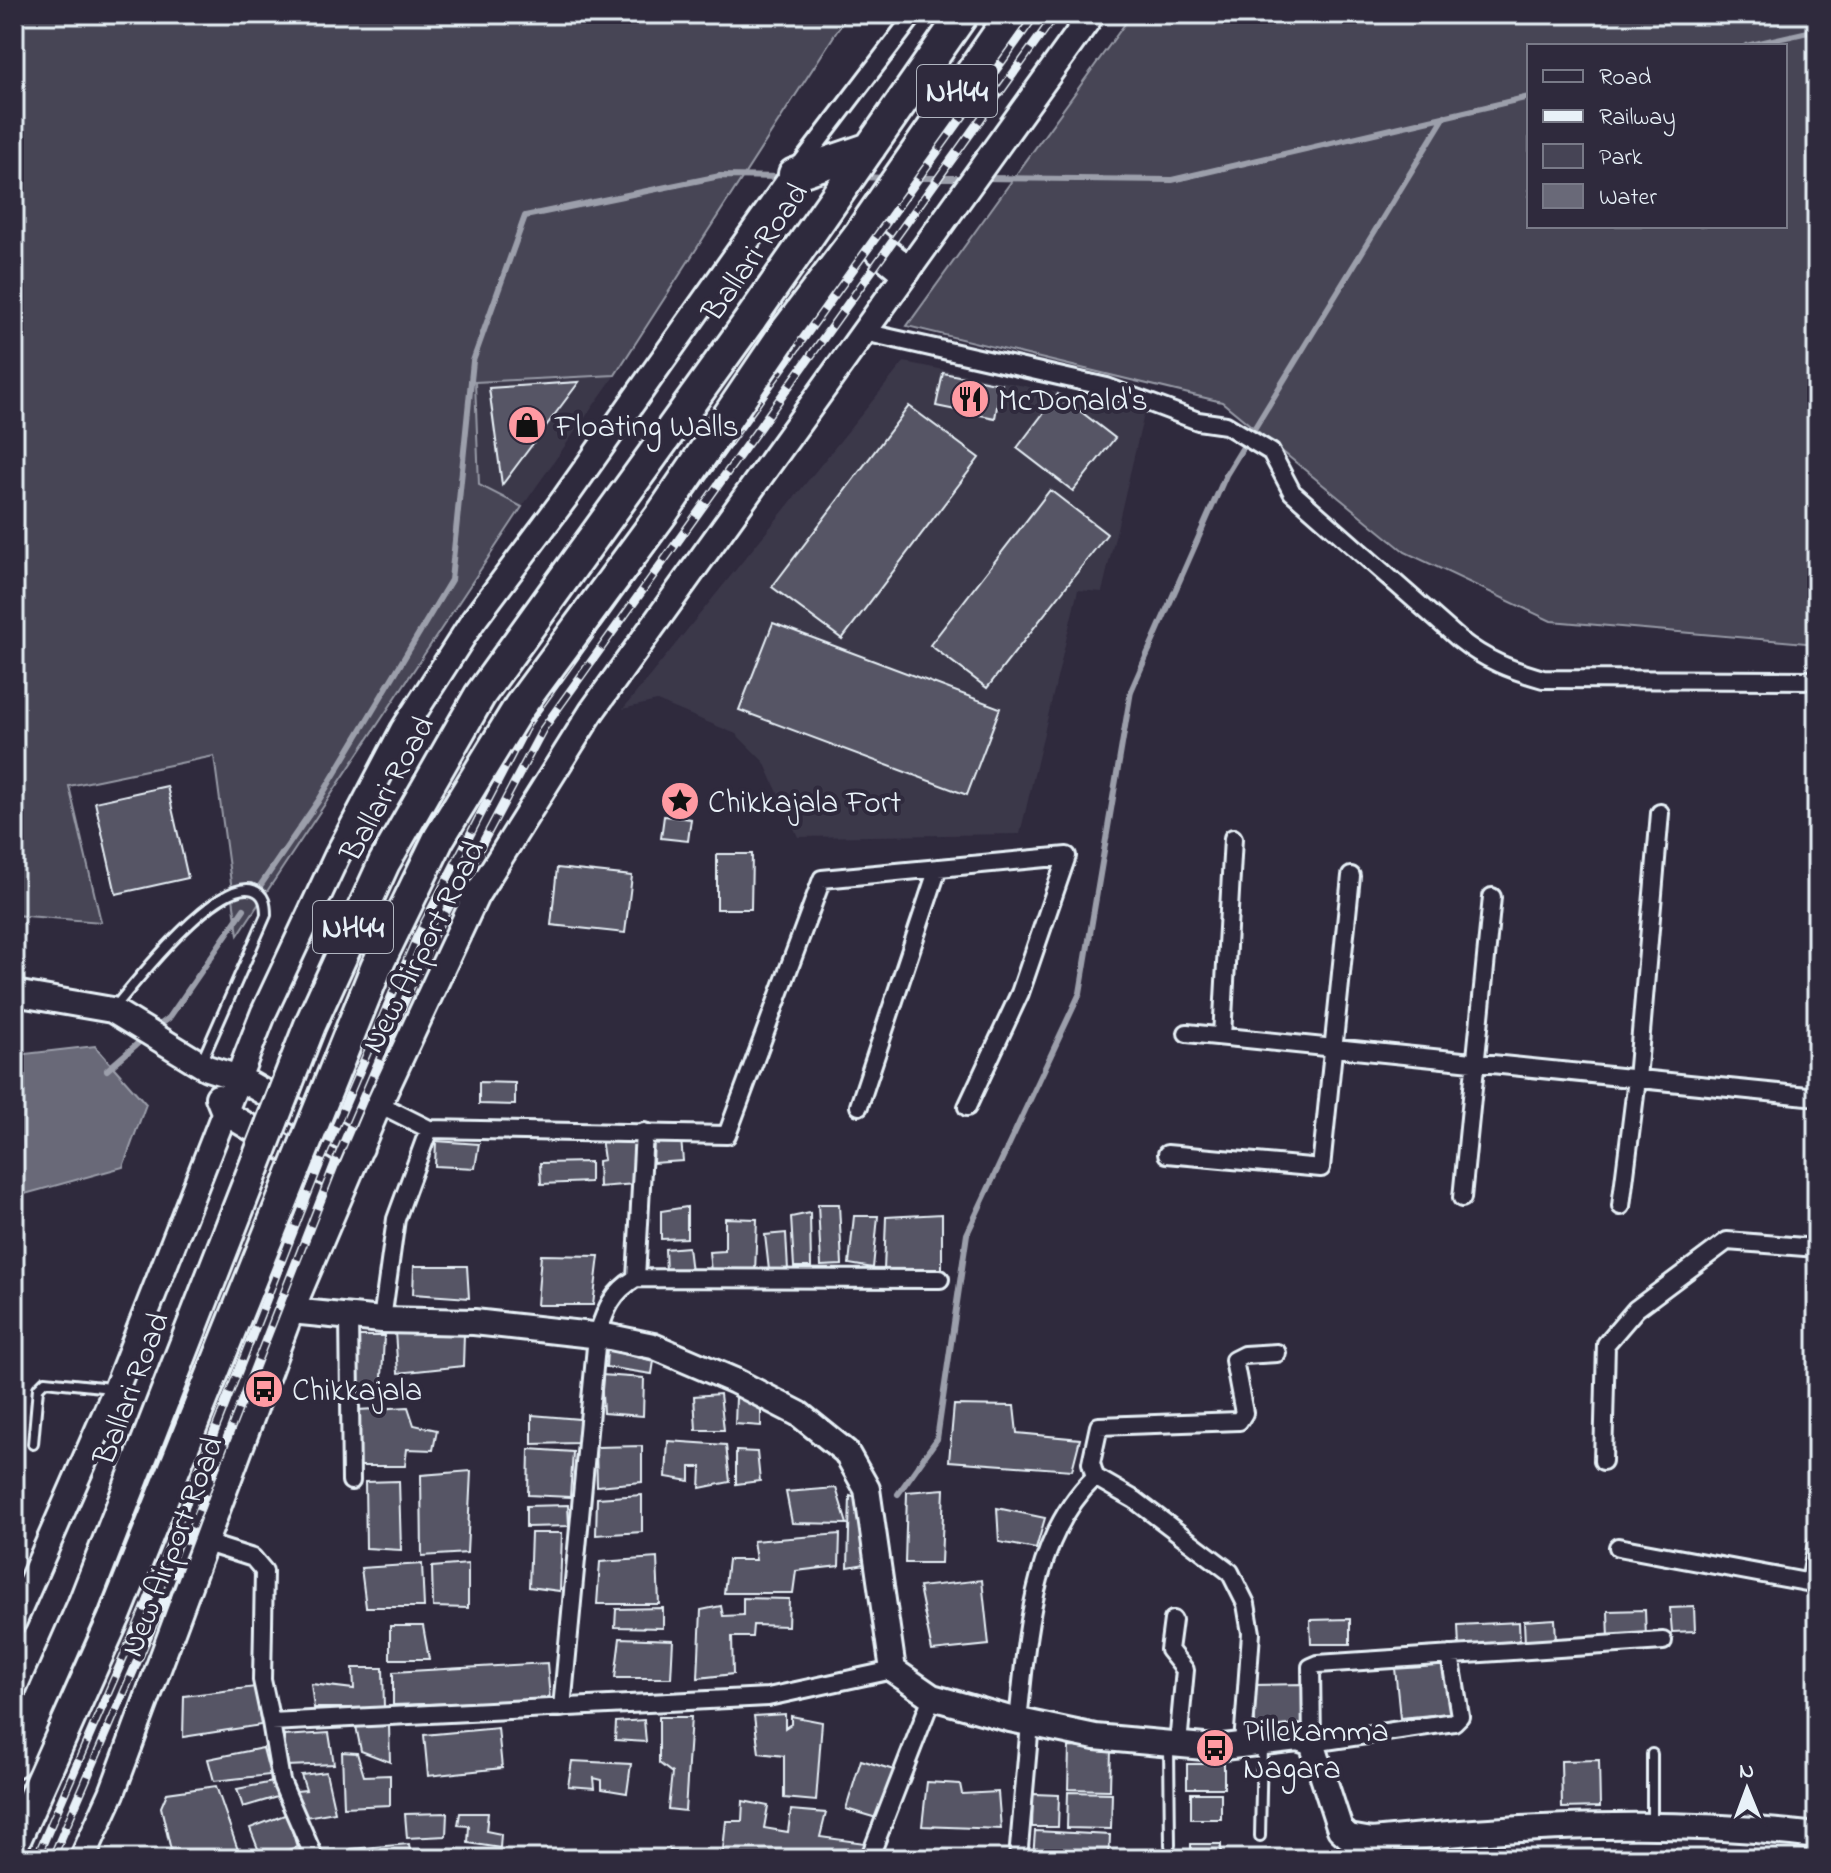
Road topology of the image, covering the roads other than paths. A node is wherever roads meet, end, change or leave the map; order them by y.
1 (915, 14) edge
2 (963, 14) edge
3 (1012, 14) edge
4 (1092, 14) edge
5 (857, 167) junction
6 (791, 178) junction
7 (860, 233) junction
8 (905, 270) junction
9 (864, 332) junction
10 (1817, 680) edge
11 (1660, 813) dead end
12 (1233, 838) dead end
13 (938, 868) junction
14 (1351, 876) dead end
15 (1492, 897) dead end
16 (14, 993) edge
17 (112, 1010) junction
18 (1187, 1033) dead end
19 (1222, 1036) junction
20 (1335, 1048) junction
21 (1476, 1062) junction
22 (204, 1066) junction
23 (239, 1078) junction
24 (1637, 1079) junction
25 (1817, 1097) edge
26 (379, 1104) junction
27 (859, 1106) dead end
28 (967, 1107) dead end
29 (224, 1112) junction
30 (429, 1129) junction
31 (644, 1132) junction
32 (361, 1148) junction
33 (1167, 1154) dead end
34 (345, 1184) junction
35 (1462, 1198) dead end
36 (1621, 1206) dead end
37 (1817, 1248) edge
38 (636, 1278) junction
39 (940, 1279) dead end
40 (291, 1311) junction
41 (349, 1317) junction
42 (382, 1320) junction
43 (597, 1336) junction
44 (1277, 1353) dead end
45 (116, 1389) junction
46 (33, 1444) dead end
47 (1603, 1461) dead end
48 (1095, 1477) junction
49 (351, 1481) dead end
50 (206, 1543) junction
51 (1817, 1543) edge
52 (1618, 1547) dead end
53 (1813, 1583) edge
54 (1173, 1620) dead end
55 (14, 1621) edge
56 (1663, 1641) dead end
57 (1450, 1655) junction
58 (893, 1670) junction
59 (932, 1697) junction
60 (562, 1708) junction
61 (271, 1722) junction
62 (1024, 1722) junction
63 (1252, 1743) junction
64 (1312, 1743) junction
65 (1174, 1744) junction
66 (1652, 1754) dead end
67 (14, 1762) edge
68 (1652, 1827) junction
69 (1260, 1836) dead end
70 (1817, 1836) edge
71 (14, 1842) edge
72 (1170, 1845) dead end
73 (82, 1859) edge
74 (315, 1859) edge
75 (869, 1859) edge
76 (1018, 1859) edge

1 - 6 street
2 - 5 highway, NH44
3 - 7 highway, NH44
4 - 8 street, New Airport Road
5 - 6 highway
5 - 67 highway, Ballari Road / NH44, bridge
6 - 23 street
7 - 8 highway
7 - 71 highway, NH44, bridge
8 - 9 street, New Airport Road
9 - 10 street
9 - 26 street, New Airport Road
11 - 24 street
12 - 19 street
13 - 27 street
13 - 28 street
13 - 31 street
14 - 20 street
15 - 21 street
16 - 17 street
17 - 22 street
17 - 22 lane
18 - 19 street
19 - 20 street
20 - 21 street
20 - 33 street
21 - 24 street
21 - 35 street
22 - 23 street
22 - 29 street
23 - 29 street
23 - 32 street
24 - 25 street
24 - 36 street
26 - 30 street
26 - 32 street, New Airport Road
29 - 34 street
29 - 45 street
30 - 31 street
30 - 42 street
31 - 38 street
32 - 34 street, New Airport Road
34 - 40 street, New Airport Road
37 - 47 street
38 - 39 street
38 - 43 street
40 - 41 street
40 - 50 street, New Airport Road
41 - 42 street
41 - 49 street
42 - 43 street
43 - 58 street
43 - 60 street
44 - 48 street
45 - 46 lane
45 - 55 street
48 - 62 street
48 - 63 street
50 - 61 street
50 - 73 street, New Airport Road
51 - 53 street
52 - 53 street
54 - 65 street
56 - 57 street
57 - 64 street
57 - 64 street
58 - 59 street
58 - 60 street
59 - 62 street
59 - 75 street
60 - 61 street
61 - 74 street
62 - 65 street
62 - 76 street
63 - 64 street
63 - 65 street
63 - 69 lane
64 - 68 street
65 - 72 lane
66 - 68 lane
68 - 70 street

